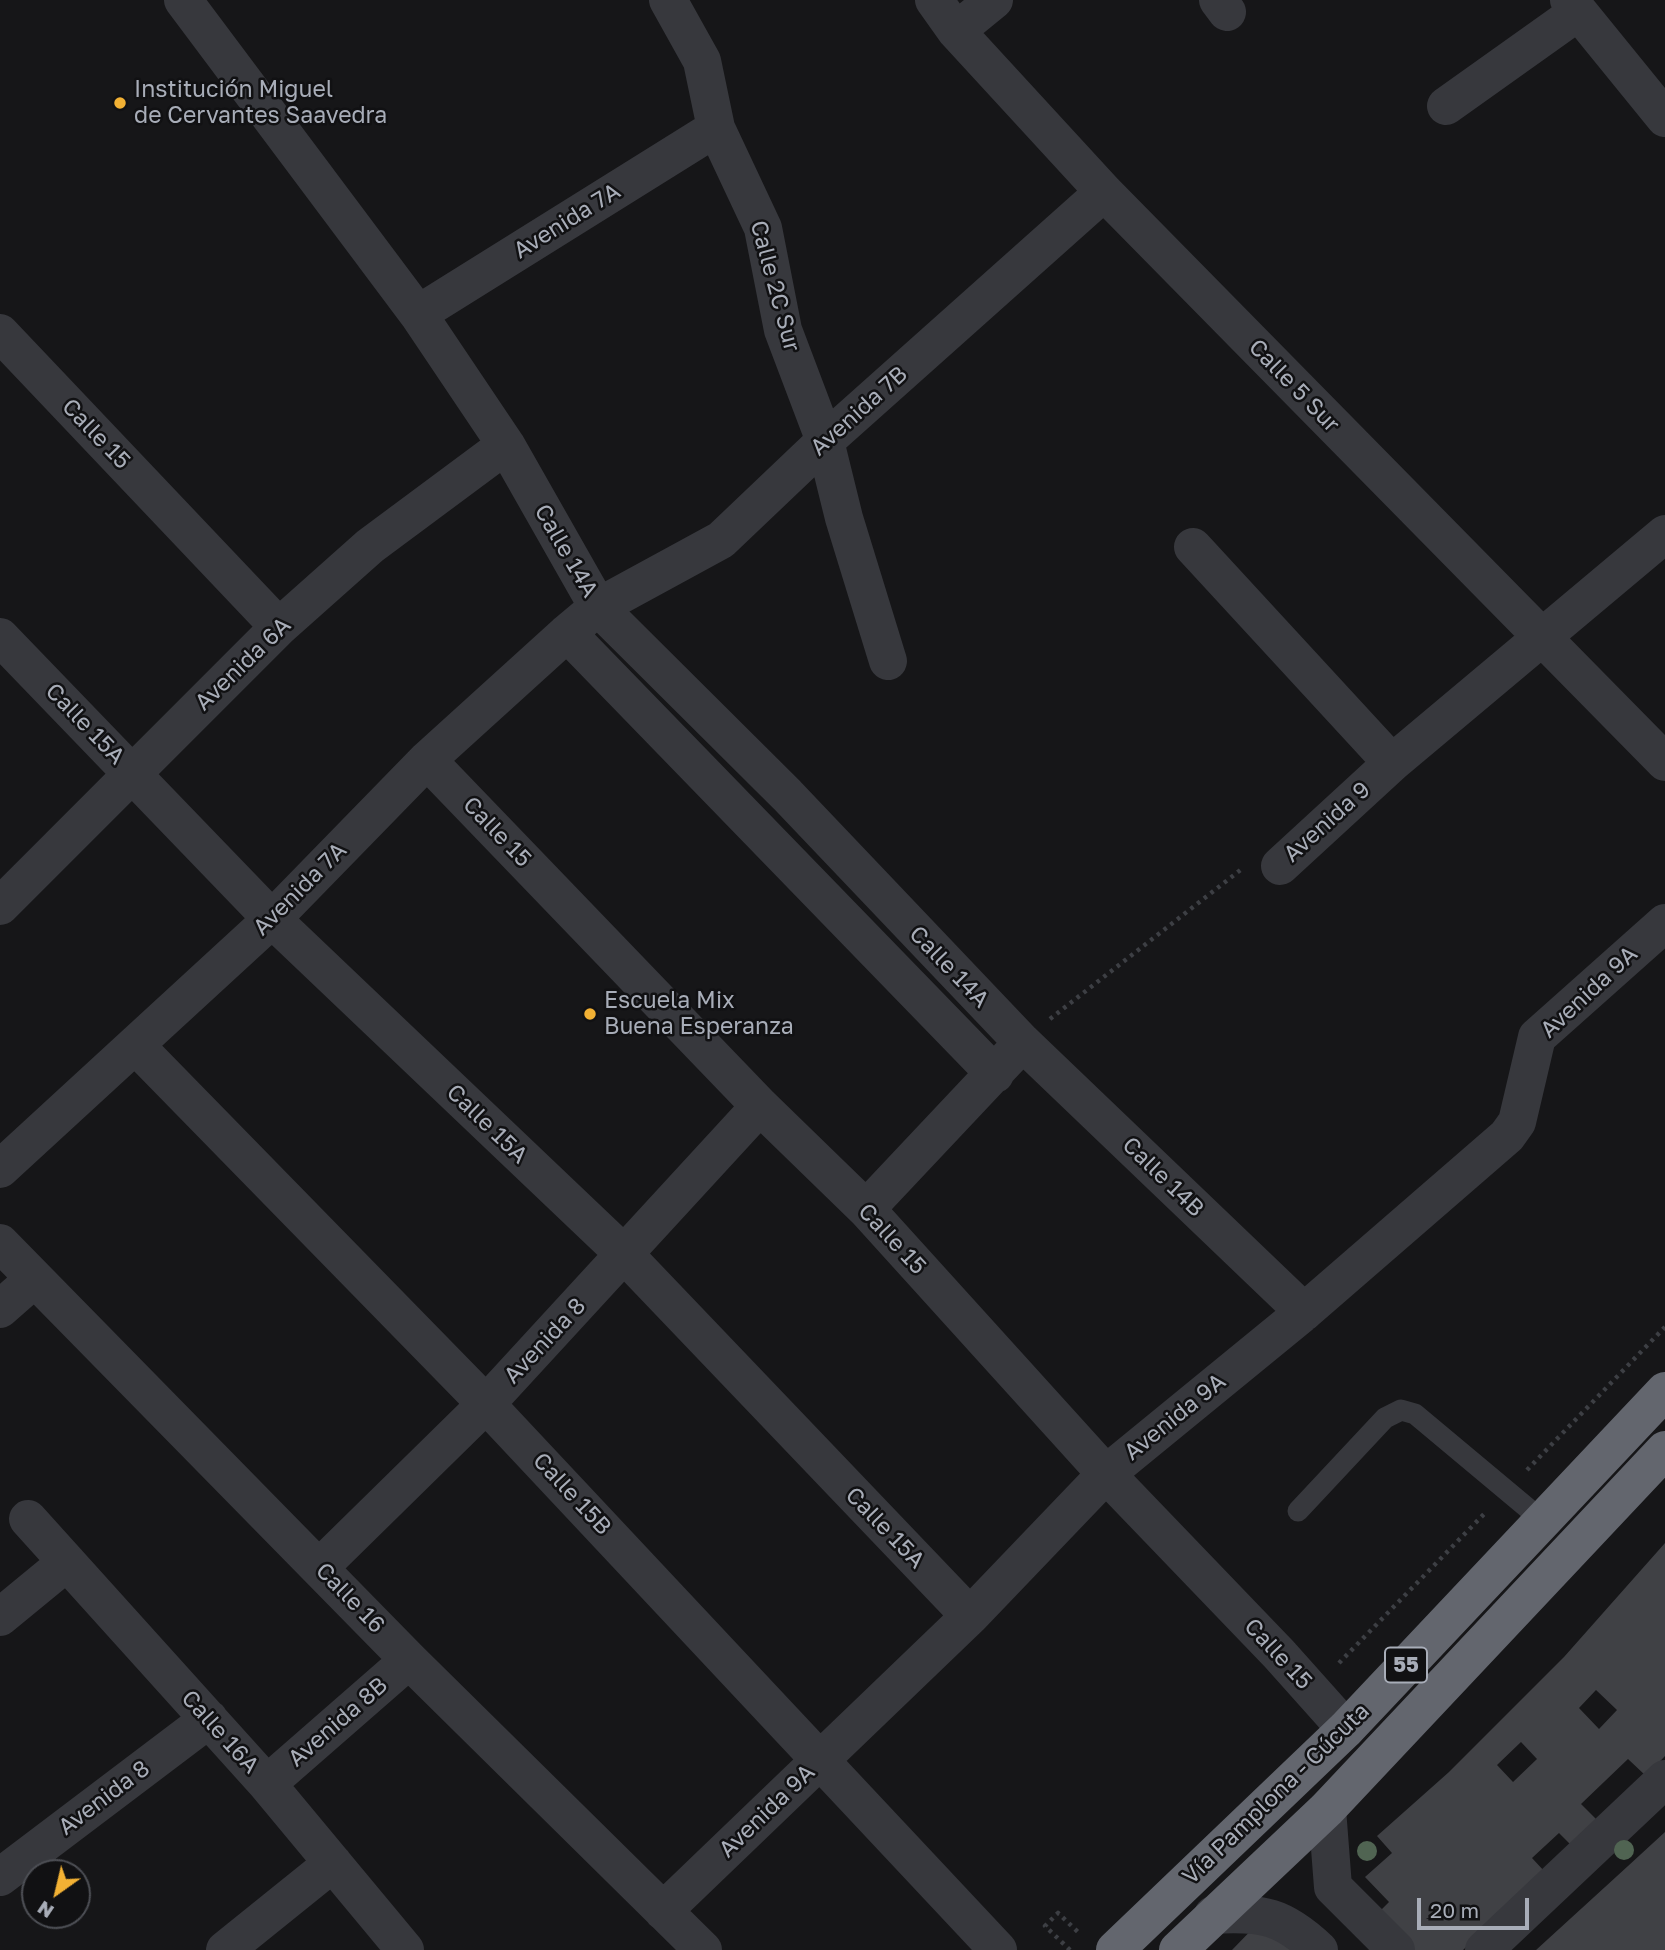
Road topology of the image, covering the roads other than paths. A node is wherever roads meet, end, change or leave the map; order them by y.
1 (183, 0) edge
2 (668, 0) edge
3 (934, 0) edge
4 (994, 0) edge
5 (1574, 6) edge
6 (956, 31) junction
7 (1446, 106) dead end
8 (1665, 118) edge
9 (716, 128) junction
10 (1104, 192) junction
11 (418, 314) junction
12 (0, 333) edge
13 (825, 441) junction
14 (506, 445) junction
15 (1665, 534) edge
16 (1193, 547) dead end
17 (598, 607) junction
18 (279, 627) junction
19 (567, 633) junction
20 (0, 637) edge
21 (1542, 640) junction
22 (888, 660) dead end
23 (427, 760) junction
24 (1665, 762) edge
25 (1392, 763) junction
26 (132, 772) junction
27 (1280, 866) road end
28 (0, 906) edge
29 (272, 919) junction
30 (1665, 923) edge
31 (1022, 1042) junction
32 (137, 1047) junction
33 (995, 1074) junction
34 (761, 1105) junction
35 (0, 1169) edge
36 (866, 1209) junction
37 (0, 1243) edge
38 (625, 1255) junction
39 (33, 1280) junction
40 (0, 1309) edge
41 (1304, 1312) junction
42 (1665, 1391) edge
43 (486, 1404) junction
44 (1665, 1450) edge
45 (1106, 1474) junction
46 (1298, 1511) dead end
47 (28, 1519) dead end
48 (1543, 1521) junction
49 (67, 1562) junction
50 (320, 1567) junction
51 (0, 1616) edge
52 (970, 1616) junction
53 (409, 1660) junction
54 (209, 1719) junction
55 (1346, 1728) junction
56 (821, 1758) junction
57 (1665, 1779) edge
58 (267, 1784) junction
59 (1327, 1809) junction
60 (333, 1863) junction
61 (0, 1877) edge
62 (1333, 1887) junction
63 (663, 1911) junction
64 (1213, 1915) junction
65 (1307, 1939) edge
66 (1101, 1945) edge
67 (225, 1950) edge
68 (405, 1950) edge
69 (703, 1950) edge
70 (998, 1950) edge
71 (1178, 1950) edge
72 (1396, 1950) edge
73 (1484, 1950) edge

1 - 11 street, Calle 14A
2 - 9 street, Calle 2C Sur
3 - 6 street, Calle 5 Sur
4 - 6 street
5 - 7 street
5 - 8 street
6 - 10 street, Calle 5 Sur
9 - 11 street, Avenida 7A
9 - 13 street, Calle 2C Sur
10 - 13 street, Avenida 7B
10 - 21 street, Calle 5 Sur
11 - 14 street, Calle 14A
12 - 18 street, Calle 15
13 - 17 street, Avenida 7B
13 - 22 street, Calle 2C Sur
14 - 17 street, Calle 14A
14 - 18 street, Avenida 6A
15 - 21 street, Avenida 9
16 - 25 street
17 - 19 street, Avenida 7A
17 - 31 street, Calle 14A
18 - 26 street, Avenida 6A
19 - 23 street, Avenida 7A
19 - 33 street, Calle 14A
20 - 26 street, Calle 15A
21 - 24 street, Calle 5 Sur
21 - 25 street, Avenida 9
23 - 29 street, Avenida 7A
23 - 34 street, Calle 15
25 - 27 street, Avenida 9
26 - 28 street, Avenida 6A
26 - 29 street, Calle 15A
29 - 32 street, Avenida 7A
29 - 38 street, Calle 15A
30 - 41 street, Avenida 9A
31 - 33 street
31 - 41 street, Calle 14B
32 - 35 street, Avenida 7A
32 - 43 street, Calle 15B
33 - 36 street
34 - 36 street, Calle 15
34 - 38 street, Avenida 8
36 - 45 street, Calle 15
37 - 39 street, Calle 16
38 - 43 street, Avenida 8
38 - 52 street, Calle 15A
39 - 40 street
39 - 50 street, Calle 16
41 - 45 street, Avenida 9A
42 - 48 highway, Vía Pamplona - Cúcuta / 55
43 - 50 street, Avenida 8
43 - 56 street, Calle 15B
44 - 59 highway, Vía Pamplona - Cúcuta / 55
45 - 52 street, Avenida 9A
45 - 55 street, Calle 15
46 - 48 lane
47 - 49 street, Calle 16A
48 - 55 highway, Vía Pamplona - Cúcuta / 55
49 - 51 street
49 - 54 street, Calle 16A
50 - 53 street, Calle 16
52 - 56 street, Avenida 9A
53 - 58 street, Avenida 8B
53 - 63 street, Calle 16
54 - 58 street, Calle 16A
54 - 61 street, Avenida 8
55 - 66 highway, Vía Pamplona - Cúcuta / 55
56 - 63 street, Avenida 9A
56 - 70 street, Calle 15B
57 - 73 street
58 - 60 street, Calle 16A
59 - 62 street
59 - 64 highway, Vía Pamplona - Cúcuta / 55
60 - 67 street
60 - 68 street, Calle 16A
62 - 65 street
62 - 72 street
63 - 69 street, Calle 16
64 - 65 street
64 - 71 highway, Vía Pamplona - Cúcuta / 55

